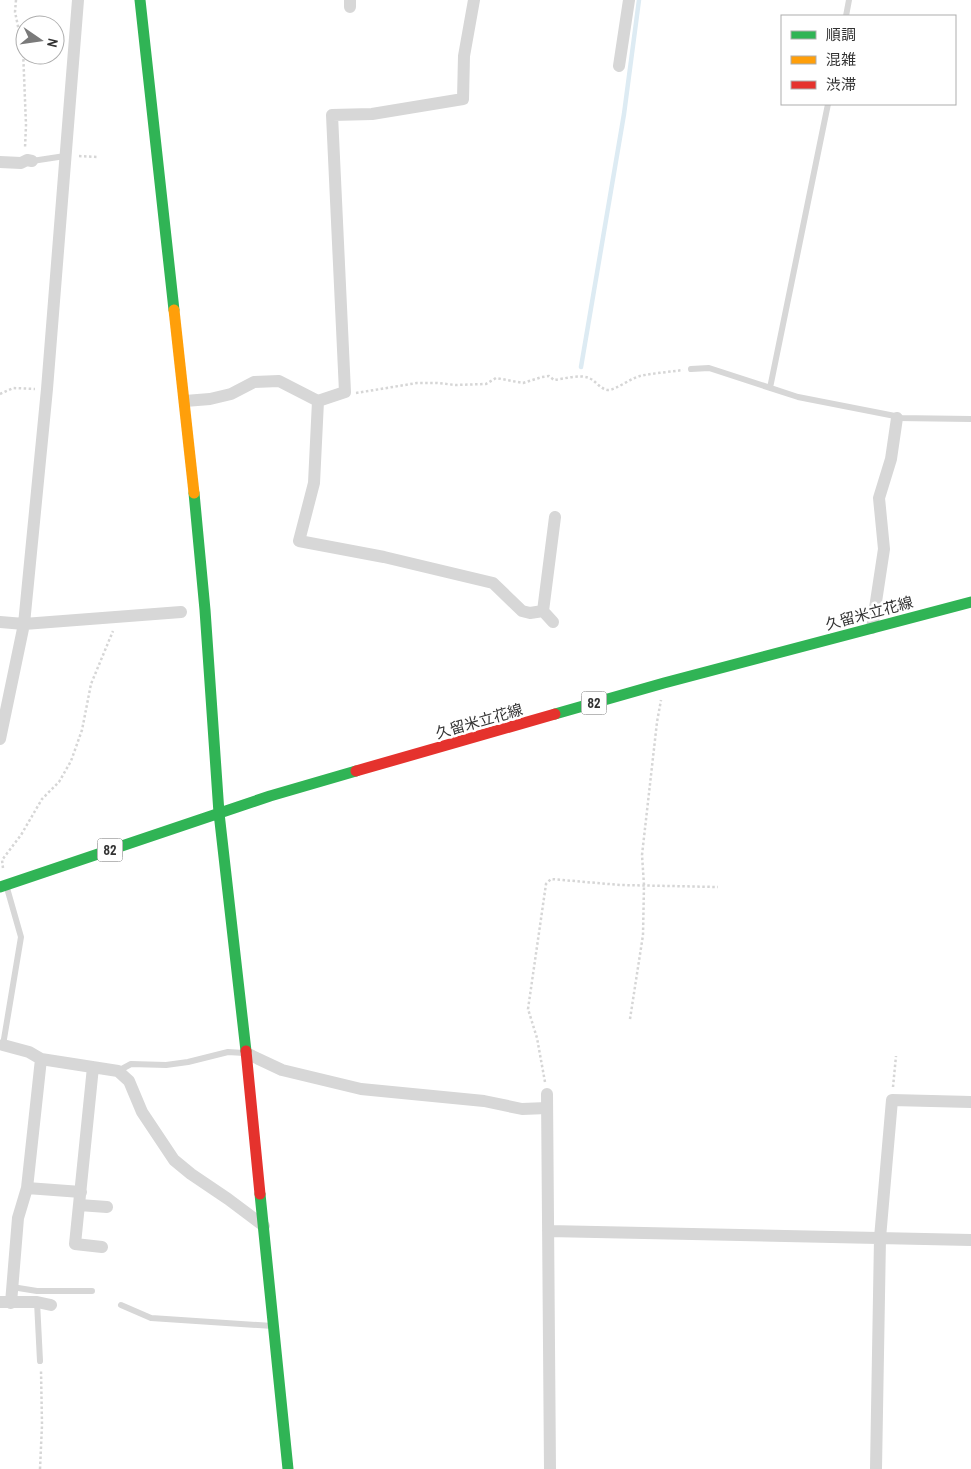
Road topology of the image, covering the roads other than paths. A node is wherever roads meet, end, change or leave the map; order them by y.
1 (78, 0) edge
2 (140, 0) edge
3 (474, 0) edge
4 (629, 0) edge
5 (850, 0) edge
6 (846, 15) edge
7 (619, 66) dead end
8 (828, 105) edge
9 (65, 156) junction
10 (28, 161) joint
11 (0, 162) edge
12 (691, 369) road end
13 (770, 388) junction
14 (184, 401) junction
15 (318, 401) junction
16 (897, 418) junction
17 (971, 419) edge
18 (555, 517) dead end
19 (971, 602) edge
20 (543, 611) junction
21 (181, 612) dead end
22 (0, 622) edge
23 (553, 622) dead end
24 (24, 624) junction
25 (872, 628) junction
26 (0, 739) edge
27 (219, 813) junction
28 (3, 886) edge
29 (2, 1045) edge
30 (246, 1053) junction
31 (41, 1059) junction
32 (94, 1067) junction
33 (118, 1071) junction
34 (547, 1094) road end
35 (971, 1102) edge
36 (547, 1108) junction
37 (27, 1188) junction
38 (80, 1198) junction
39 (107, 1208) dead end
40 (264, 1226) junction
41 (548, 1231) junction
42 (880, 1238) junction
43 (971, 1240) edge
44 (102, 1248) dead end
45 (12, 1287) junction
46 (92, 1291) dead end
47 (5, 1302) edge
48 (37, 1302) junction
49 (50, 1305) dead end
50 (121, 1305) dead end
51 (274, 1326) junction
52 (40, 1361) road end
53 (288, 1469) edge
54 (550, 1469) edge
55 (876, 1469) edge

1 - 9 street
2 - 14 street
3 - 15 street
4 - 7 street
5 - 6 lane
8 - 13 lane
9 - 10 lane
9 - 24 street
10 - 11 street
12 - 13 lane
13 - 16 lane
14 - 15 street
14 - 27 street
15 - 20 street
16 - 17 lane
16 - 25 street
18 - 20 street
19 - 25 street, 久留米立花線 / 82
20 - 23 street
21 - 24 street
22 - 24 street
24 - 26 street
25 - 27 street, 久留米立花線 / 82
27 - 28 street, 久留米立花線 / 82
27 - 30 street
28 - 29 lane
29 - 31 street
30 - 33 lane
30 - 36 street
30 - 40 street
31 - 32 street
31 - 37 street
32 - 33 street
32 - 38 street
33 - 40 street
34 - 36 street
35 - 42 street
36 - 41 street
37 - 38 street
37 - 45 street
38 - 39 street
38 - 44 street
40 - 51 street
41 - 42 street
41 - 54 street
42 - 43 street
42 - 55 street
45 - 46 lane
45 - 47 street
47 - 48 street
48 - 49 street
48 - 52 lane
50 - 51 lane
51 - 53 street

